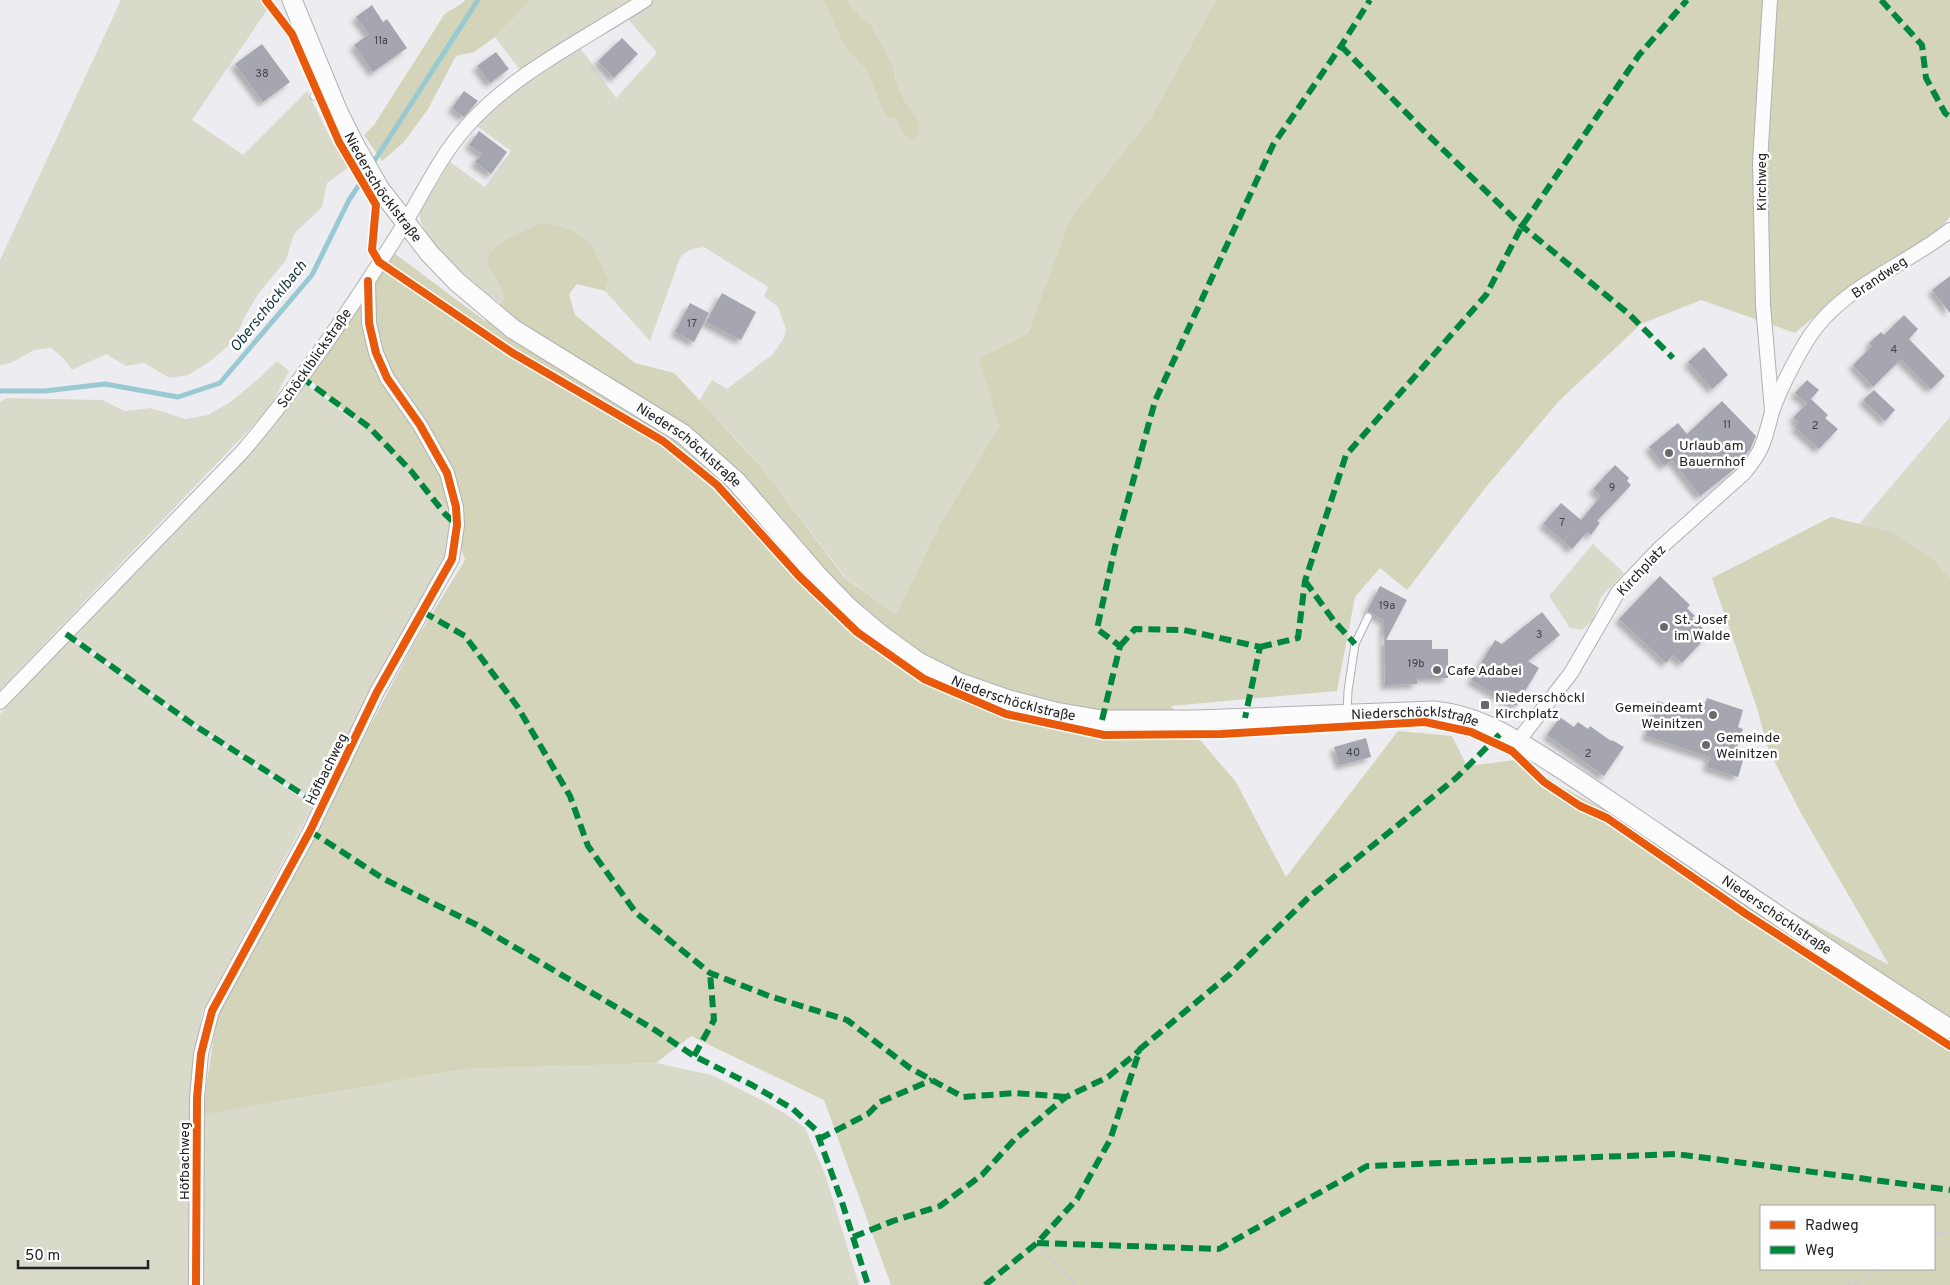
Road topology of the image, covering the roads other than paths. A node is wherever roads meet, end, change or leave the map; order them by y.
1 (292, 0) edge
2 (645, 0) edge
3 (1770, 0) edge
4 (404, 223) junction
5 (1950, 230) edge
6 (368, 281) junction
7 (1767, 365) junction
8 (1793, 366) junction
9 (1772, 411) junction
10 (1368, 617) dead end
11 (0, 702) edge
12 (1347, 714) junction
13 (1518, 741) junction
14 (1950, 1029) edge
15 (196, 1285) edge

1 - 4 main road, Niederschöcklstraße
2 - 4 street, Schöcklblickstraße
3 - 7 street, Kirchweg
4 - 6 street, Schöcklblickstraße
4 - 12 main road, Niederschöcklstraße
5 - 8 street, Brandweg
6 - 11 street, Schöcklblickstraße
6 - 15 street, Höfbachweg
7 - 8 street
7 - 9 street, Kirchweg
8 - 9 street, Brandweg
9 - 13 street, Kirchplatz
10 - 12 lane
12 - 13 main road, Niederschöcklstraße
13 - 14 main road, Niederschöcklstraße

